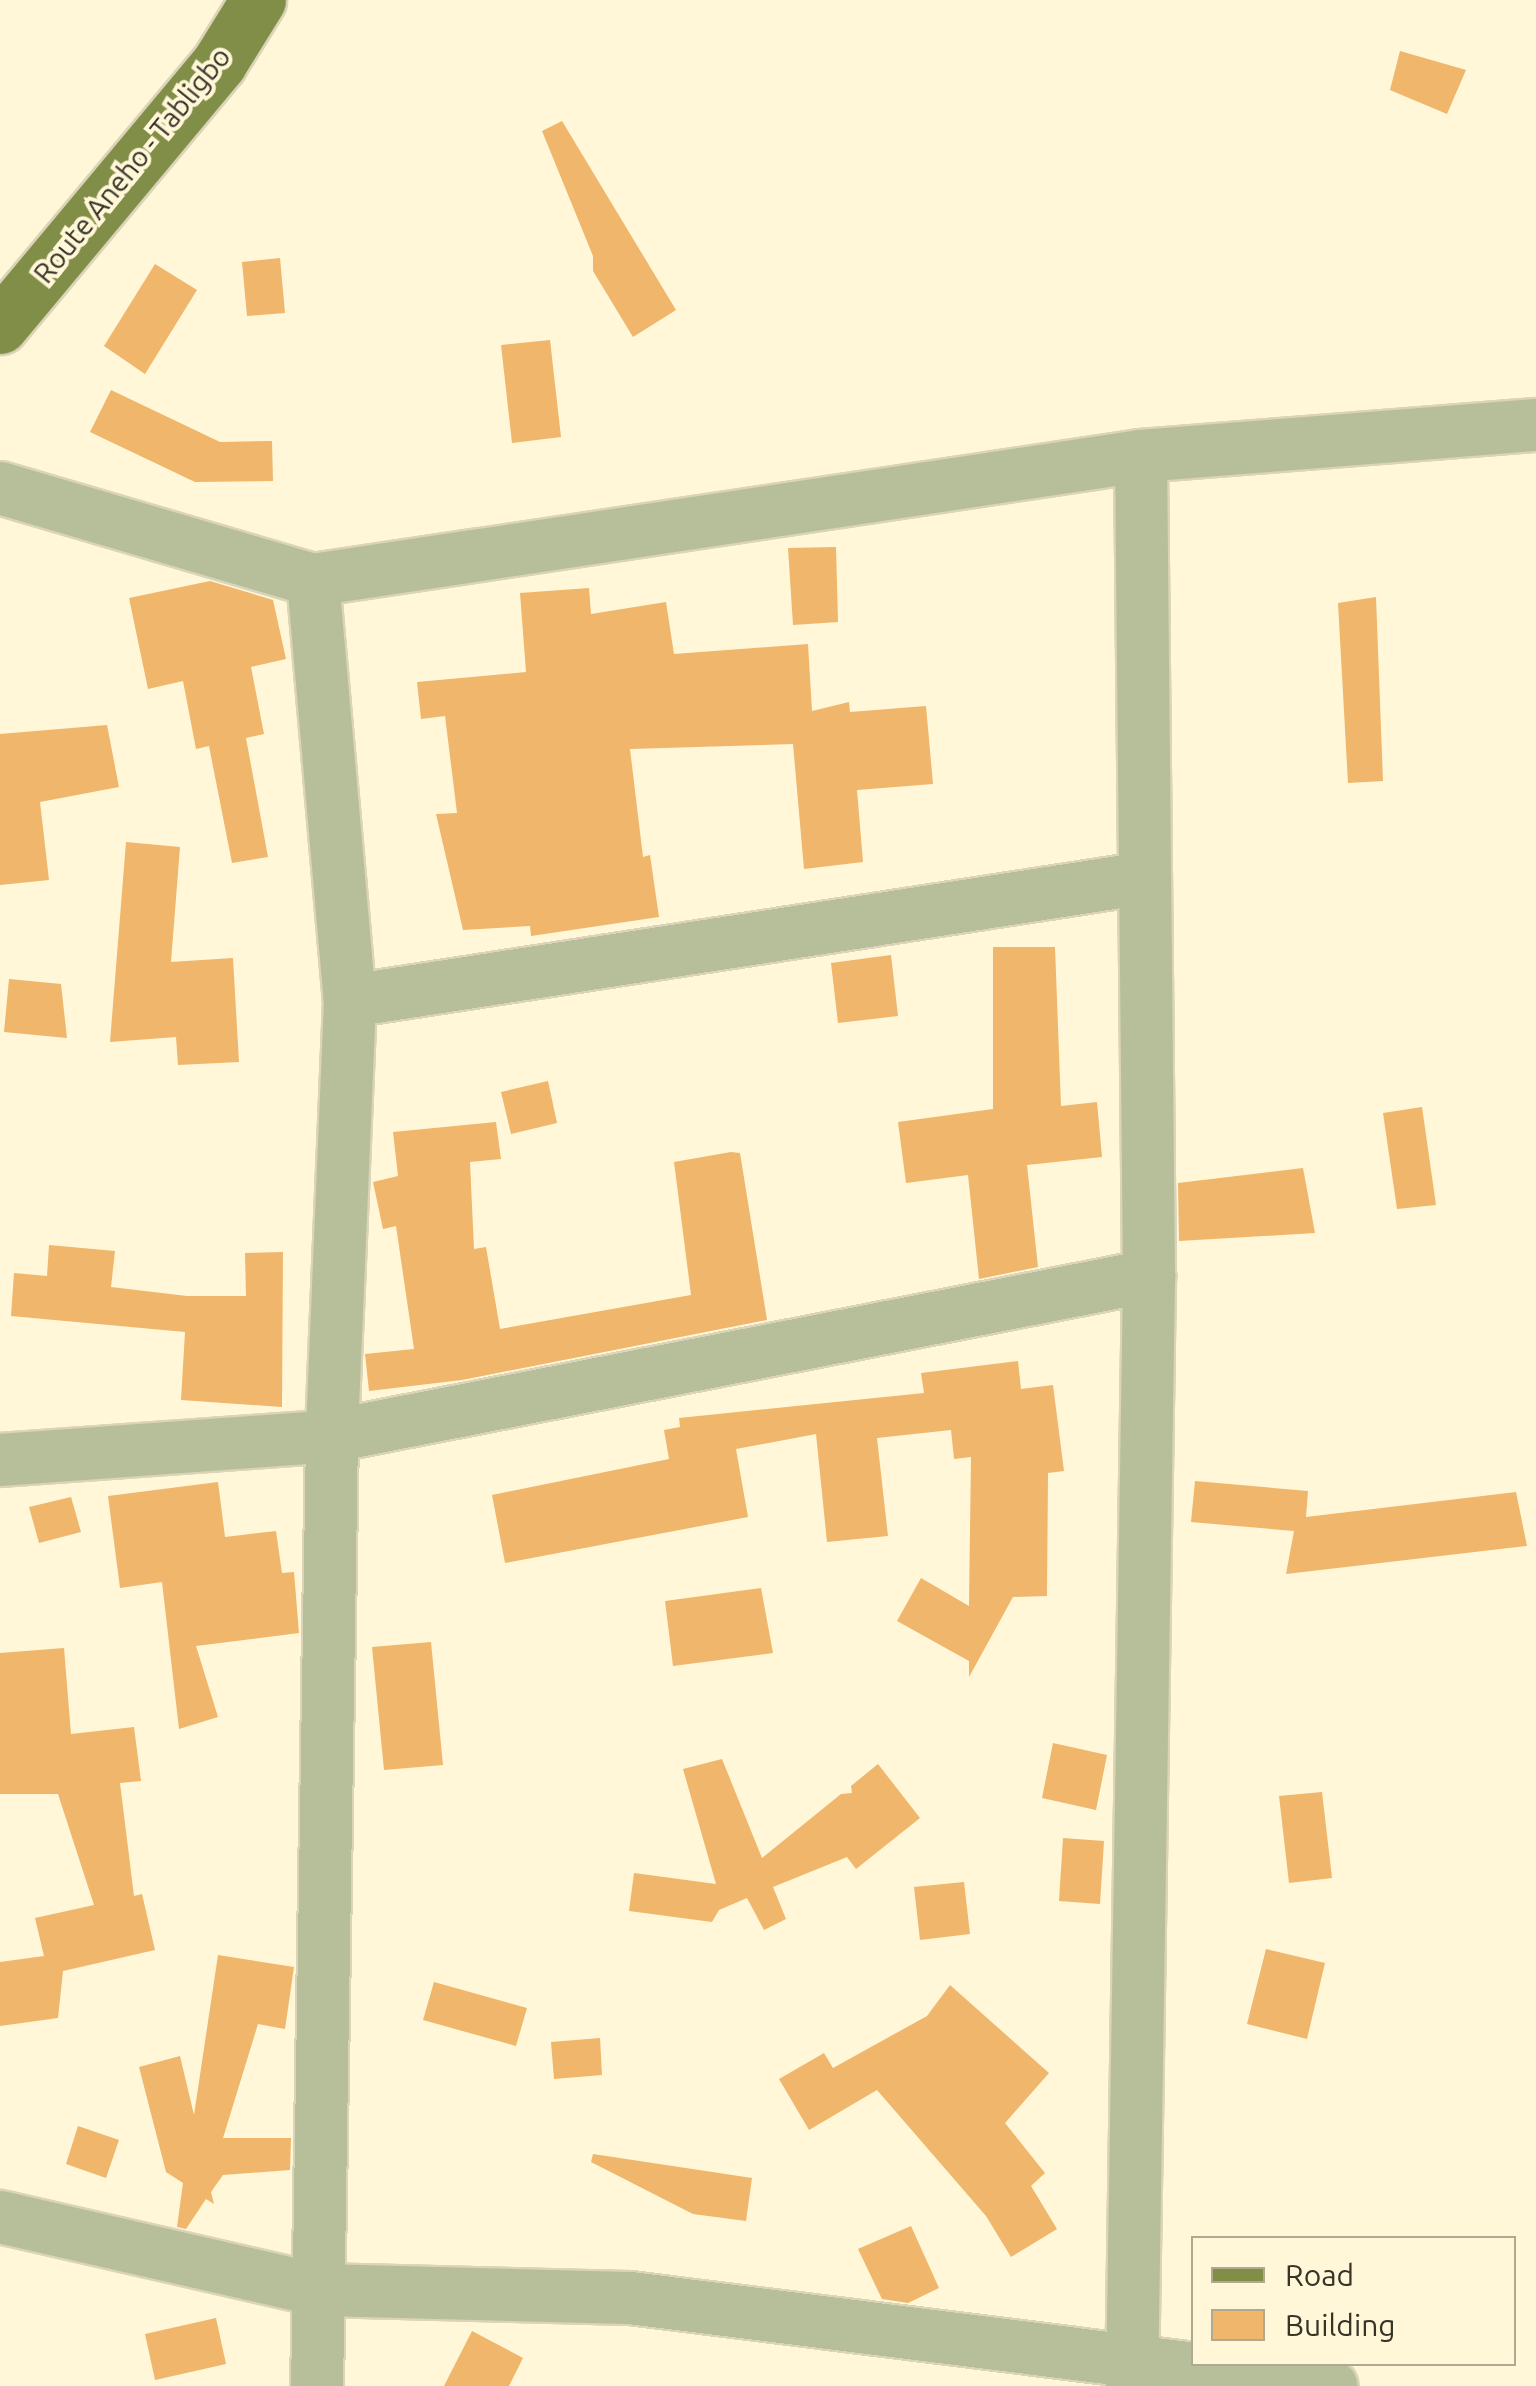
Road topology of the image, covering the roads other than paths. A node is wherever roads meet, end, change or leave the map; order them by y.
1 (258, 0) edge
2 (0, 326) edge
3 (1536, 425) edge
4 (1141, 456) junction
5 (0, 488) edge
6 (314, 580) junction
7 (1146, 878) junction
8 (350, 1001) junction
9 (1149, 1276) junction
10 (332, 1436) junction
11 (0, 1460) edge
12 (0, 2218) edge
13 (320, 2290) junction
14 (1132, 2371) edge
15 (318, 2386) edge
16 (1331, 2386) edge

1 - 2 main road, Route Aneho - Tabligbo
3 - 4 street
4 - 6 street
4 - 7 street
5 - 6 street
6 - 8 street
7 - 8 street
7 - 9 street
8 - 10 street
9 - 10 street
9 - 14 street
10 - 11 street
10 - 13 street
12 - 13 street
13 - 14 street
13 - 15 street
14 - 16 street

